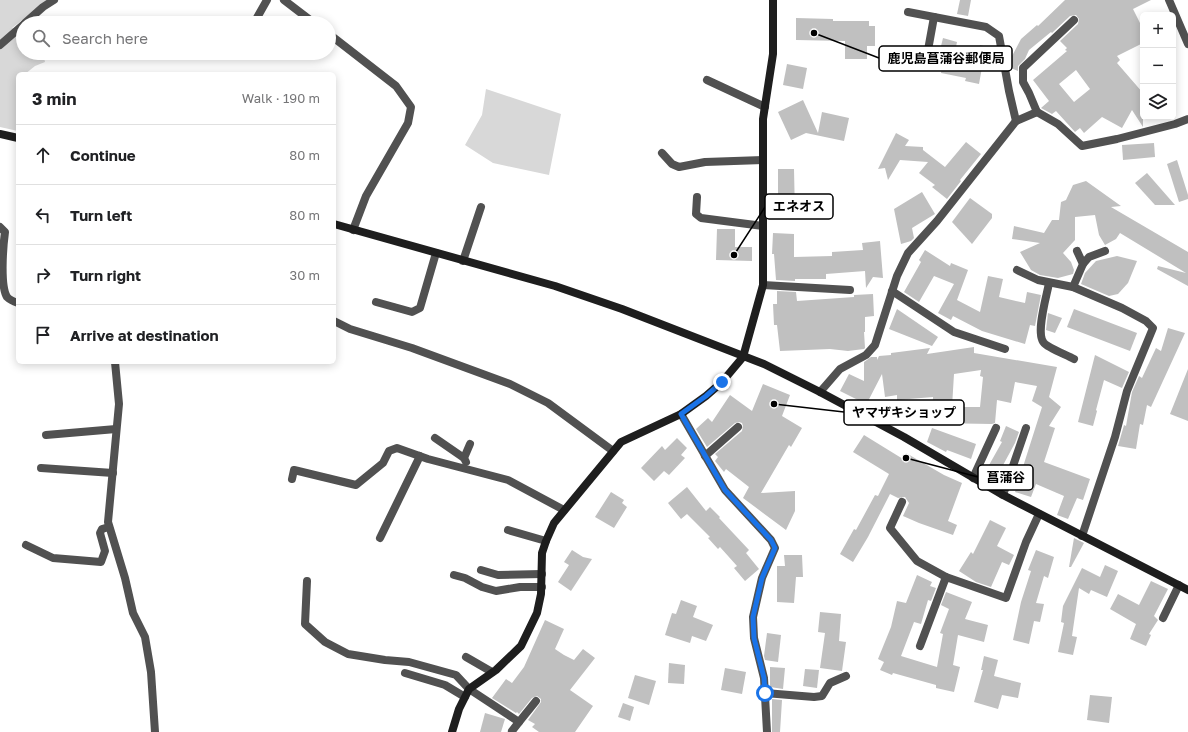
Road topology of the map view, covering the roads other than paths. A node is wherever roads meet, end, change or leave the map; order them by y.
1 (54, 0) edge
2 (267, 0) edge
3 (284, 0) edge
4 (773, 0) edge
5 (1169, 0) edge
6 (908, 12) dead end
7 (34, 16) edge
8 (258, 16) edge
9 (305, 16) edge
10 (934, 17) junction
11 (1074, 20) dead end
12 (16, 31) edge
13 (336, 39) edge
14 (1188, 44) edge
15 (0, 46) edge
16 (928, 50) dead end
17 (707, 80) dead end
18 (765, 107) junction
19 (1037, 112) junction
20 (1188, 119) edge
21 (1016, 121) junction
22 (0, 134) edge
23 (16, 138) edge
24 (662, 153) dead end
25 (763, 160) junction
26 (697, 197) dead end
27 (482, 207) dead end
28 (336, 225) edge
29 (763, 226) junction
30 (0, 227) edge
31 (353, 230) junction
32 (1076, 251) dead end
33 (1105, 251) dead end
34 (436, 254) junction
35 (1, 259) edge
36 (462, 261) junction
37 (1083, 264) junction
38 (1017, 270) dead end
39 (1049, 283) junction
40 (763, 285) junction
41 (1073, 287) junction
42 (850, 290) dead end
43 (892, 292) junction
44 (16, 302) edge
45 (376, 302) dead end
46 (336, 322) edge
47 (1005, 348) dead end
48 (743, 357) junction
49 (1074, 359) dead end
50 (115, 364) edge
51 (820, 392) junction
52 (681, 414) junction
53 (738, 427) dead end
54 (996, 428) dead end
55 (1026, 428) dead end
56 (116, 429) junction
57 (46, 435) dead end
58 (435, 438) dead end
59 (470, 444) dead end
60 (613, 451) junction
61 (420, 456) junction
62 (705, 456) junction
63 (464, 458) junction
64 (41, 468) dead end
65 (470, 470) junction
66 (112, 473) junction
67 (974, 478) junction
68 (292, 479) dead end
69 (1003, 495) junction
70 (902, 502) dead end
71 (564, 510) junction
72 (1040, 514) junction
73 (110, 527) junction
74 (508, 530) dead end
75 (1082, 536) junction
76 (380, 538) dead end
77 (546, 541) junction
78 (26, 545) dead end
79 (482, 570) dead end
80 (542, 574) junction
81 (454, 575) dead end
82 (946, 577) junction
83 (307, 581) dead end
84 (1179, 586) junction
85 (542, 587) junction
86 (1188, 590) edge
87 (1163, 618) dead end
88 (920, 646) dead end
89 (466, 657) dead end
90 (492, 672) junction
91 (405, 673) dead end
92 (846, 676) dead end
93 (469, 690) junction
94 (765, 693) junction
95 (465, 697) junction
96 (536, 701) dead end
97 (518, 722) junction
98 (512, 731) edge
99 (155, 732) edge
100 (452, 732) edge
101 (767, 732) edge

1 - 7 street
2 - 8 street
3 - 9 street
4 - 18 street
5 - 14 street
6 - 10 street
10 - 16 street
10 - 21 street
11 - 19 street
12 - 15 street
13 - 31 street
17 - 18 street
18 - 25 street
19 - 20 street
19 - 21 street
21 - 43 street
22 - 23 street
24 - 25 street
25 - 29 street
26 - 29 street
27 - 36 street
28 - 31 street
29 - 40 street
30 - 35 street
31 - 34 street
32 - 37 street
33 - 37 street
34 - 36 street
34 - 45 street
35 - 44 street
36 - 48 street
37 - 41 street
38 - 39 street
39 - 41 street
39 - 49 street
40 - 42 street
40 - 48 street
41 - 75 street
43 - 47 street
43 - 51 street
46 - 60 street
48 - 51 street
48 - 52 street
50 - 56 street
51 - 67 street
52 - 60 street
52 - 62 street
53 - 62 street
54 - 67 street
55 - 69 street
56 - 57 street
56 - 66 street
58 - 63 street
59 - 63 street
60 - 71 street
61 - 65 street
61 - 68 street
61 - 76 street
62 - 94 street
63 - 65 street
64 - 66 street
65 - 71 street
66 - 73 street
67 - 69 street
69 - 72 street
70 - 82 street
71 - 77 street
72 - 75 street
72 - 82 street
73 - 78 street
73 - 99 street
74 - 77 street
75 - 84 street
77 - 80 street
79 - 80 street
80 - 85 street
81 - 85 street
82 - 88 street
83 - 93 street
84 - 86 street
84 - 87 street
85 - 90 street
89 - 90 street
90 - 93 street
91 - 95 street
92 - 94 street
93 - 95 street
93 - 97 street
94 - 101 street
95 - 100 street
96 - 97 street
97 - 98 street

